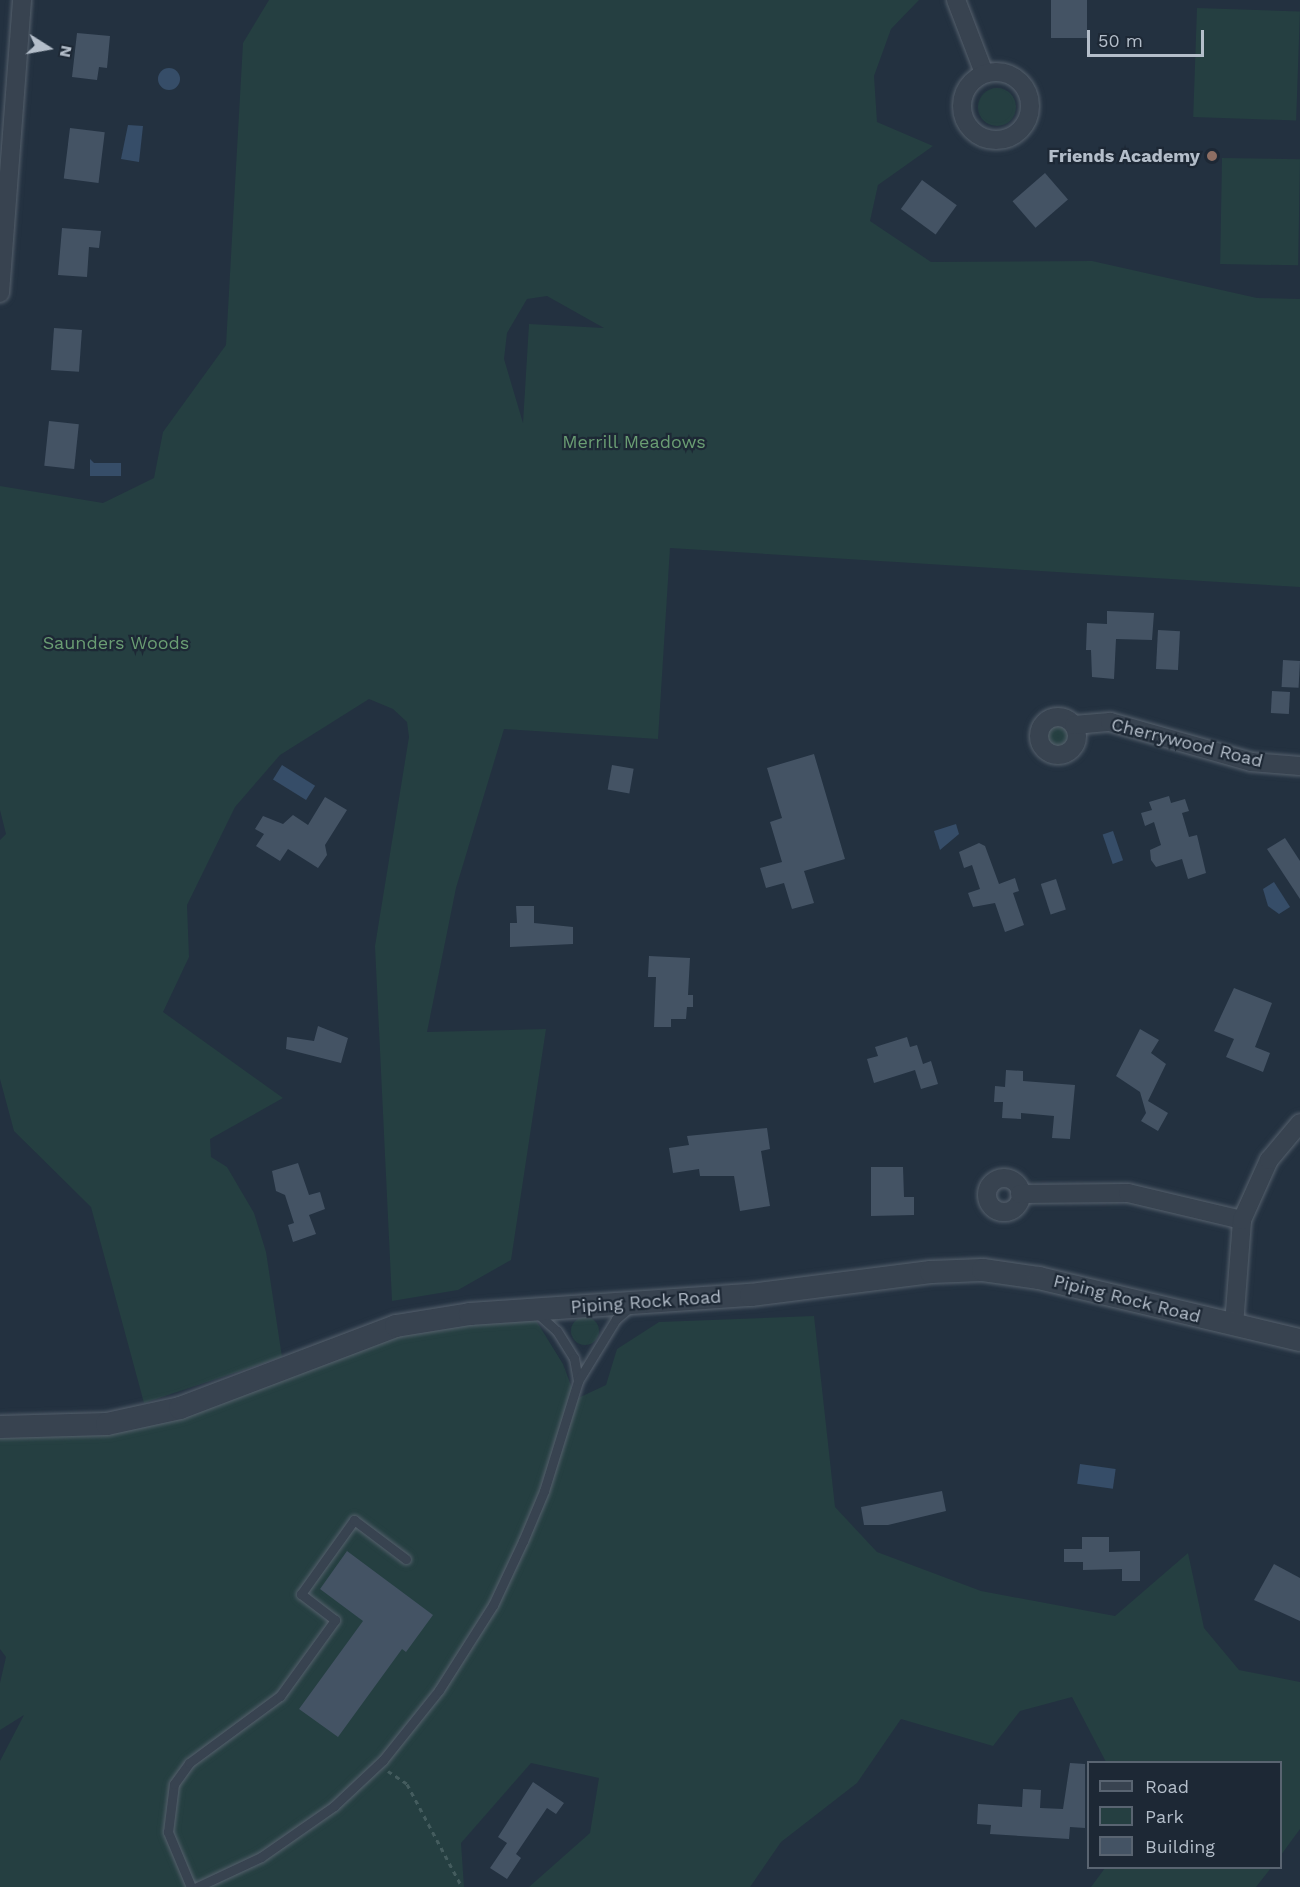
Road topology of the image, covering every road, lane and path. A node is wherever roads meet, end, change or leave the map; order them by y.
1 (22, 0) edge
2 (956, 0) edge
3 (984, 73) dead end
4 (1, 274) edge
5 (0, 293) edge
6 (1074, 725) dead end
7 (1300, 766) edge
8 (1300, 1124) edge
9 (1020, 1194) dead end
10 (1242, 1220) junction
11 (638, 1303) junction
12 (533, 1310) junction
13 (1234, 1325) junction
14 (1300, 1340) edge
15 (578, 1381) junction
16 (0, 1427) edge
17 (406, 1558) dead end
18 (388, 1771) dead end
19 (191, 1887) edge
20 (197, 1887) edge
21 (462, 1887) edge

1 - 4 street
2 - 3 street
4 - 5 street
6 - 7 street, Cherrywood Road
8 - 10 street
9 - 10 street
10 - 13 street
11 - 12 street, Piping Rock Road
11 - 13 street, Piping Rock Road
11 - 15 lane
12 - 15 lane
12 - 16 street, Piping Rock Road
13 - 14 street, Piping Rock Road
15 - 20 lane
17 - 19 lane
18 - 21 path

